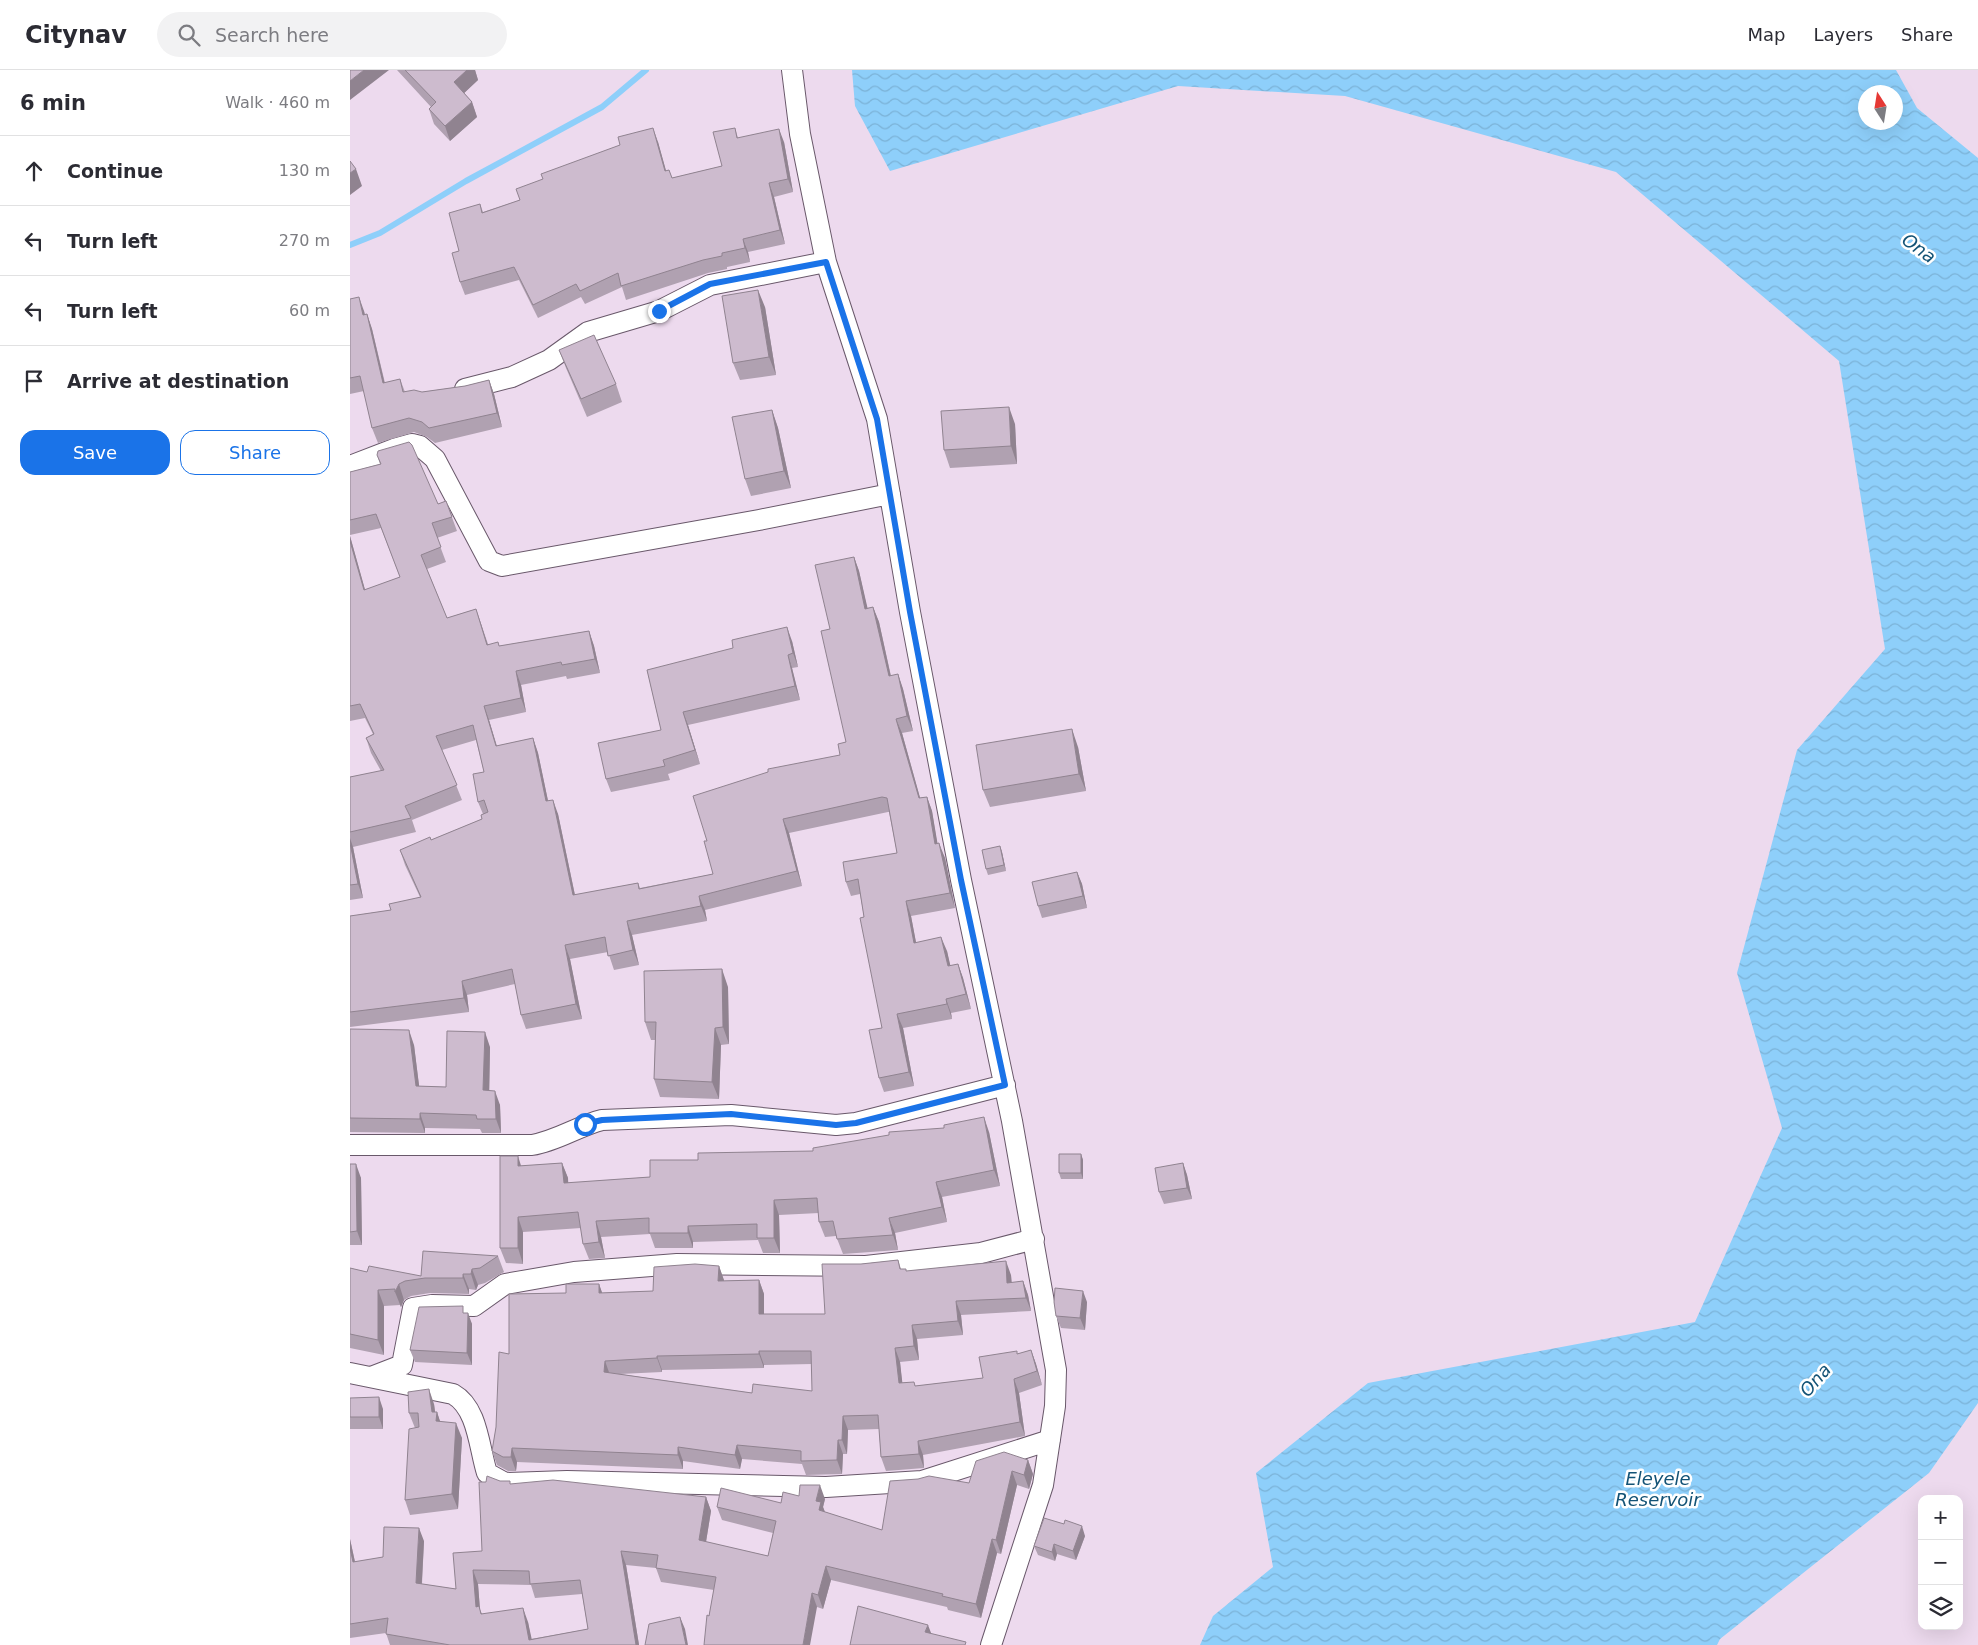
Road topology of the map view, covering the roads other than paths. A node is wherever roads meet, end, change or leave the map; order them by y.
1 (792, 70) edge
2 (826, 262) junction
3 (442, 392) edge
4 (350, 466) edge
5 (890, 494) junction
6 (1005, 1085) junction
7 (350, 1146) edge
8 (1034, 1239) junction
9 (350, 1372) edge
10 (371, 1377) junction
11 (1050, 1440) junction
12 (991, 1645) edge

1 - 2 street
2 - 3 street
2 - 5 street
4 - 5 street
5 - 6 street
6 - 7 street
6 - 8 street
8 - 10 street
8 - 11 street
9 - 10 street
10 - 11 street
11 - 12 street

